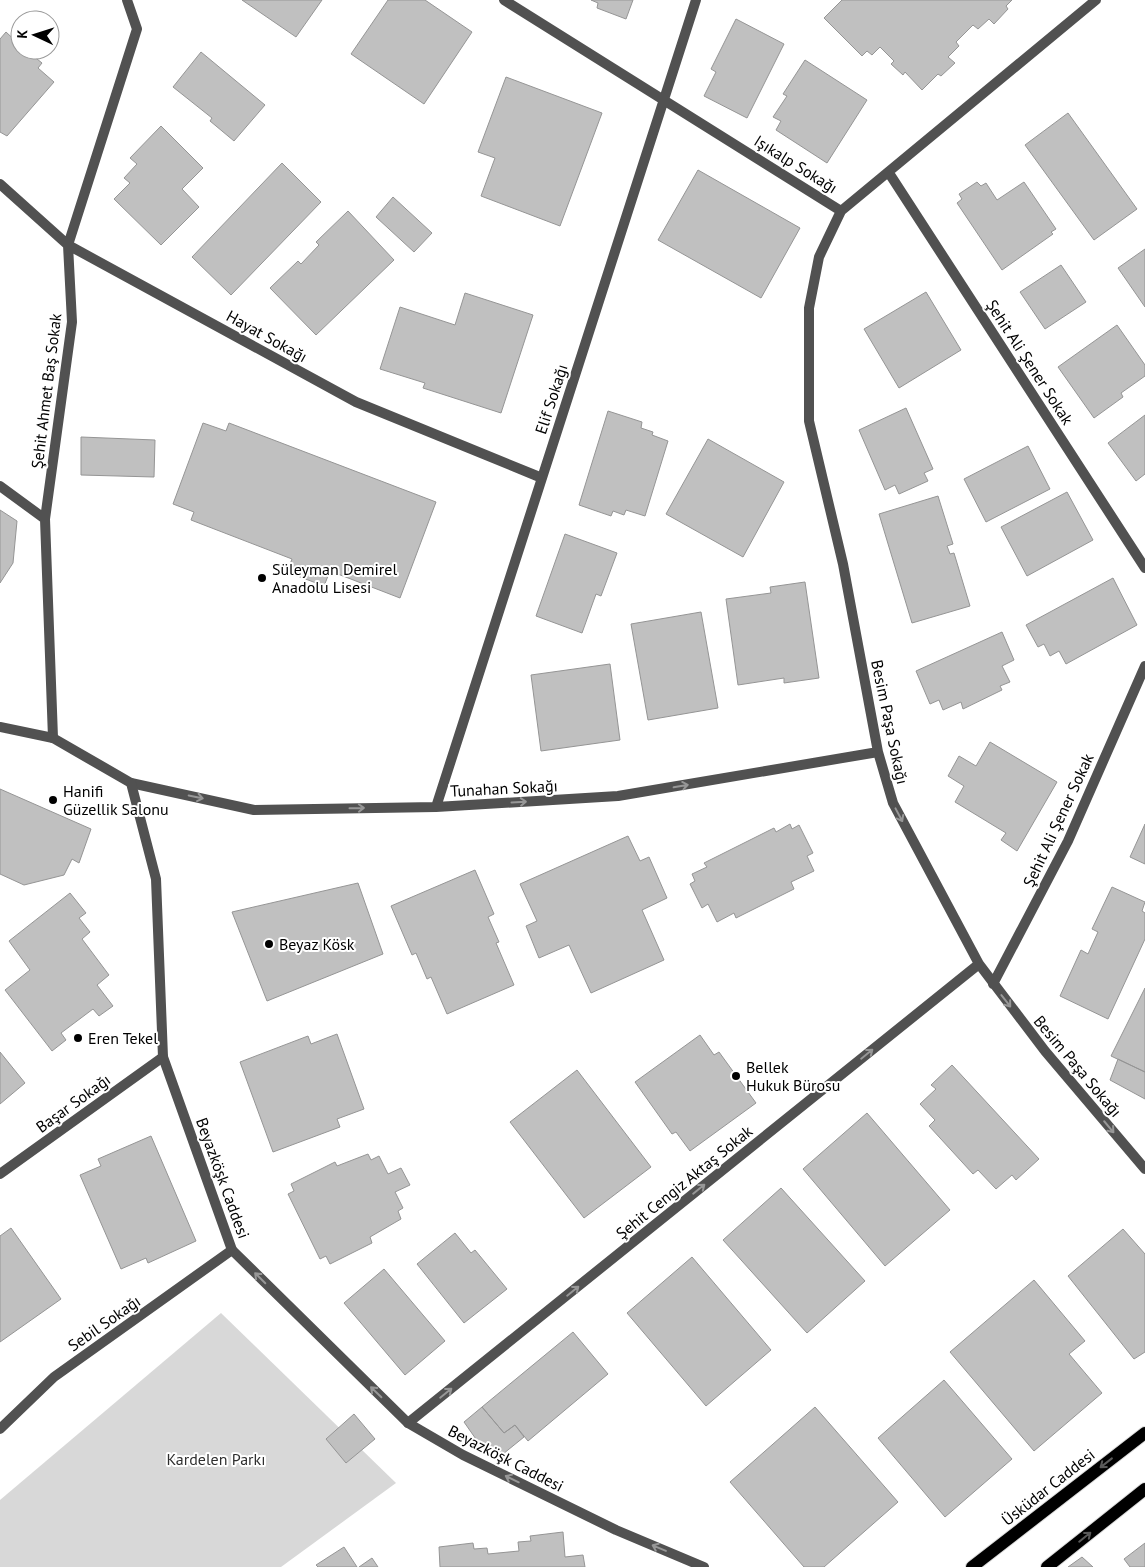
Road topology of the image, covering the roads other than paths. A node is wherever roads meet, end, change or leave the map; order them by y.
1 (127, 0) edge
2 (504, 0) edge
3 (696, 0) edge
4 (1096, 0) edge
5 (664, 99) junction
6 (889, 173) junction
7 (0, 184) edge
8 (841, 210) junction
9 (68, 245) junction
10 (542, 478) junction
11 (0, 486) edge
12 (45, 519) junction
13 (1145, 568) edge
14 (1145, 666) edge
15 (0, 727) edge
16 (53, 738) junction
17 (878, 752) junction
18 (131, 783) junction
19 (436, 807) junction
20 (978, 964) junction
21 (993, 984) junction
22 (163, 1057) junction
23 (1145, 1170) edge
24 (0, 1174) edge
25 (232, 1250) junction
26 (408, 1423) junction
27 (0, 1429) edge
28 (1145, 1433) edge
29 (1145, 1489) edge
30 (704, 1567) edge
31 (972, 1567) edge
32 (1047, 1567) edge

1 - 9 street, Şehit Ahmet Baş Sokak
2 - 5 street, Işıkalp Sokağı
3 - 5 street, Elif Sokağı
4 - 6 street, Işıkalp Sokağı
5 - 8 street, Işıkalp Sokağı
5 - 10 street, Elif Sokağı
6 - 8 street, Işıkalp Sokağı
6 - 13 street, Şehit Ali Şener Sokak
7 - 9 street, Hayat Sokağı
8 - 17 street, Besim Paşa Sokağı
9 - 10 street, Hayat Sokağı
9 - 12 street, Şehit Ahmet Baş Sokak
10 - 19 street, Elif Sokağı
11 - 12 street
12 - 16 street, Şehit Ahmet Baş Sokak
14 - 21 street, Şehit Ali Şener Sokak
15 - 16 street
16 - 18 street
19 -> 17 street, Tunahan Sokağı
17 -> 20 street, Besim Paşa Sokağı
18 -> 19 street, Tunahan Sokağı
18 - 22 street, Beyazköşk Caddesi
20 - 21 street, Besim Paşa Sokağı
26 -> 20 street, Şehit Cengiz Aktaş Sokak
21 -> 23 street, Besim Paşa Sokağı
22 - 24 street, Başar Sokağı
22 - 25 street, Beyazköşk Caddesi
26 -> 25 street, Beyazköşk Caddesi
25 - 27 street, Sebil Sokağı
30 -> 26 street, Beyazköşk Caddesi
28 -> 31 main road, Üsküdar Caddesi
32 -> 29 main road

